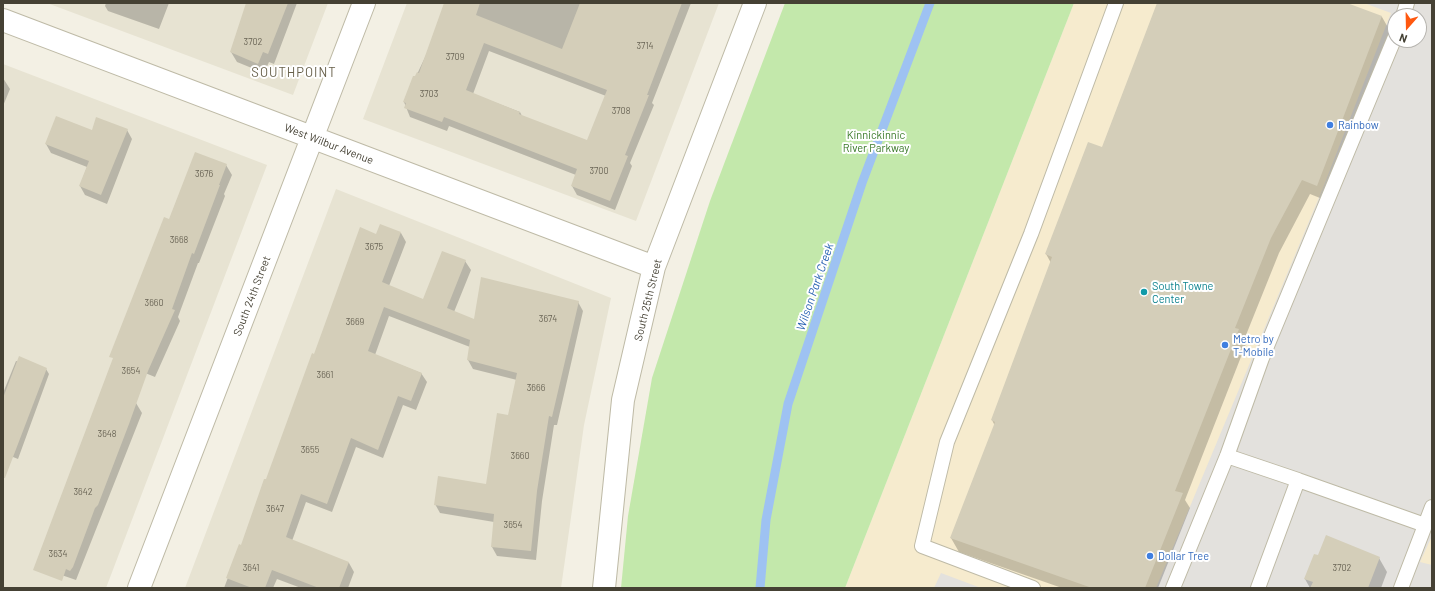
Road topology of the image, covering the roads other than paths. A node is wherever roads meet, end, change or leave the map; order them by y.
1 (364, 3) edge
2 (755, 3) edge
3 (1116, 3) edge
4 (3, 20) edge
5 (1390, 48) edge
6 (313, 138) junction
7 (654, 267) junction
8 (1226, 456) junction
9 (1298, 480) junction
10 (1432, 507) edge
11 (1425, 525) junction
12 (139, 588) edge
13 (604, 588) edge
14 (1033, 588) edge
15 (1173, 588) edge
16 (1258, 588) edge
17 (1401, 588) edge

1 - 6 street, South 24th Street
2 - 7 street, South 25th Street
3 - 14 lane
4 - 6 street, West Wilbur Avenue
5 - 8 lane
6 - 7 street, West Wilbur Avenue
6 - 12 street, South 24th Street
7 - 13 street, South 25th Street
8 - 9 lane
8 - 15 lane
9 - 11 lane
9 - 16 lane
10 - 11 lane
11 - 17 lane

